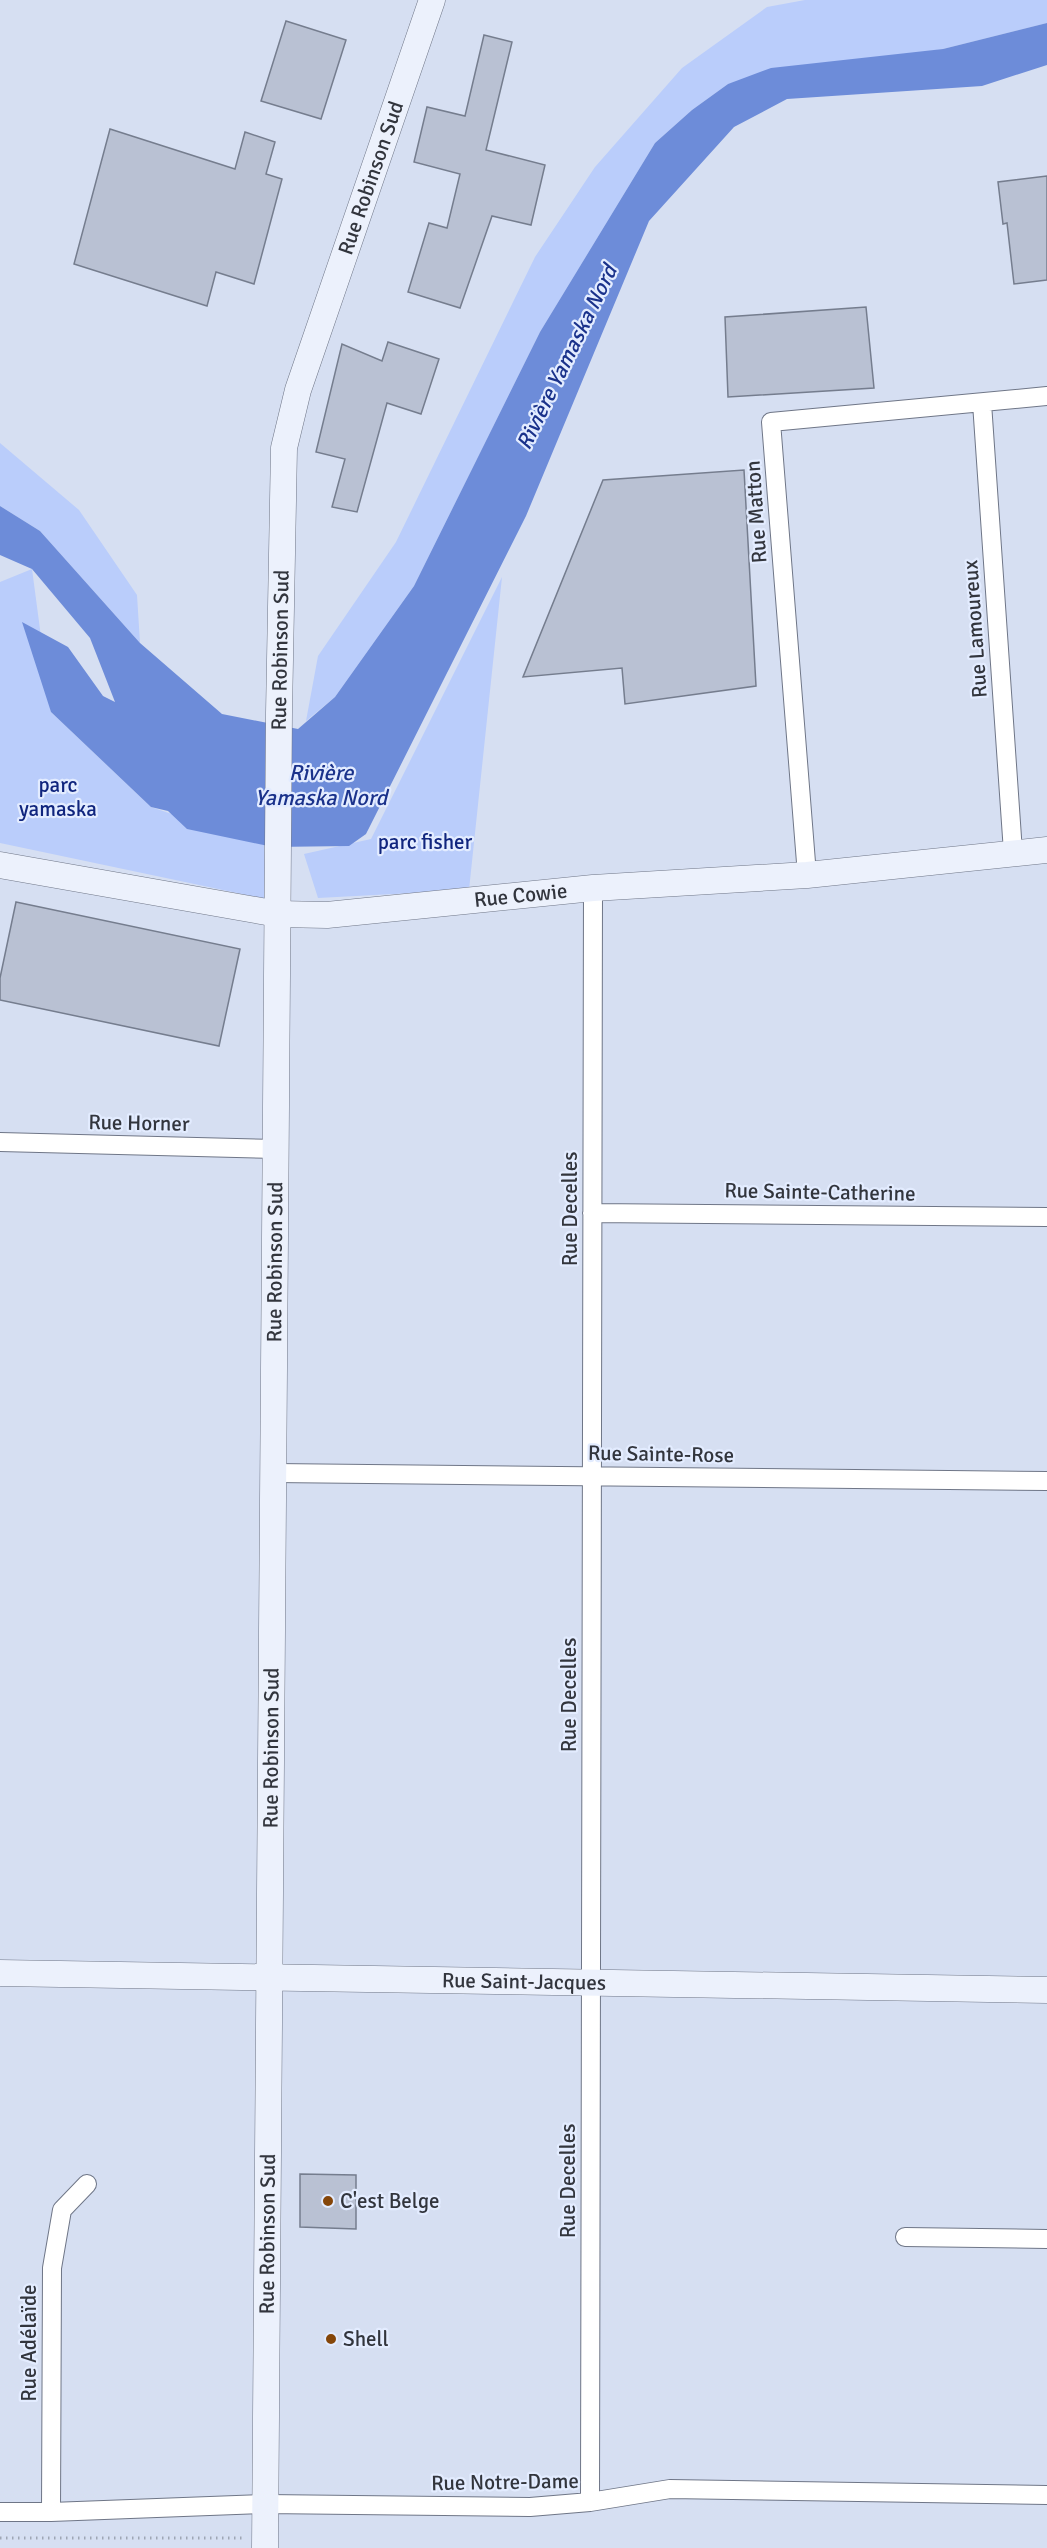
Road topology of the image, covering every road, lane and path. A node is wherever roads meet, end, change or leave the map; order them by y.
1 (432, 0) edge
2 (1047, 396) edge
3 (982, 403) junction
4 (1047, 850) edge
5 (1013, 852) junction
6 (0, 865) edge
7 (807, 875) junction
8 (593, 888) junction
9 (279, 904) junction
10 (0, 1143) edge
11 (277, 1149) junction
12 (592, 1212) junction
13 (1047, 1217) edge
14 (274, 1473) junction
15 (592, 1476) junction
16 (1047, 1481) edge
17 (0, 1973) edge
18 (270, 1978) junction
19 (591, 1983) junction
20 (1047, 1990) edge
21 (87, 2184) dead end
22 (905, 2237) dead end
23 (1047, 2239) edge
24 (1047, 2495) edge
25 (590, 2502) junction
26 (265, 2504) junction
27 (0, 2512) edge
28 (51, 2512) junction
29 (0, 2538) edge
30 (265, 2543) edge

1 - 9 street, Rue Robinson Sud
2 - 3 street, Rue Matton
3 - 5 street, Rue Lamoureux
3 - 7 street, Rue Matton
4 - 5 street, Rue Cowie
5 - 7 street, Rue Cowie
6 - 9 street, Rue Cowie
7 - 8 street, Rue Cowie
8 - 9 street, Rue Cowie
8 - 12 street, Rue Decelles
9 - 11 street, Rue Robinson Sud
10 - 11 street, Rue Horner
11 - 14 street, Rue Robinson Sud
12 - 13 street, Rue Sainte-Catherine
12 - 15 street, Rue Decelles
14 - 15 street, Rue Sainte-Rose
14 - 18 street, Rue Robinson Sud
15 - 16 street, Rue Sainte-Rose
15 - 19 street, Rue Decelles
17 - 18 street, Rue Saint-Jacques
18 - 19 street, Rue Saint-Jacques
18 - 26 street, Rue Robinson Sud
19 - 20 street, Rue Saint-Jacques
19 - 25 street, Rue Decelles
21 - 28 street, Rue Adélaïde
22 - 23 street
24 - 25 street, Rue Notre-Dame
25 - 26 street, Rue Notre-Dame
26 - 28 street, Rue Notre-Dame
26 - 30 street, Rue Robinson Sud
27 - 28 street, Rue Notre-Dame
29 - 30 path

